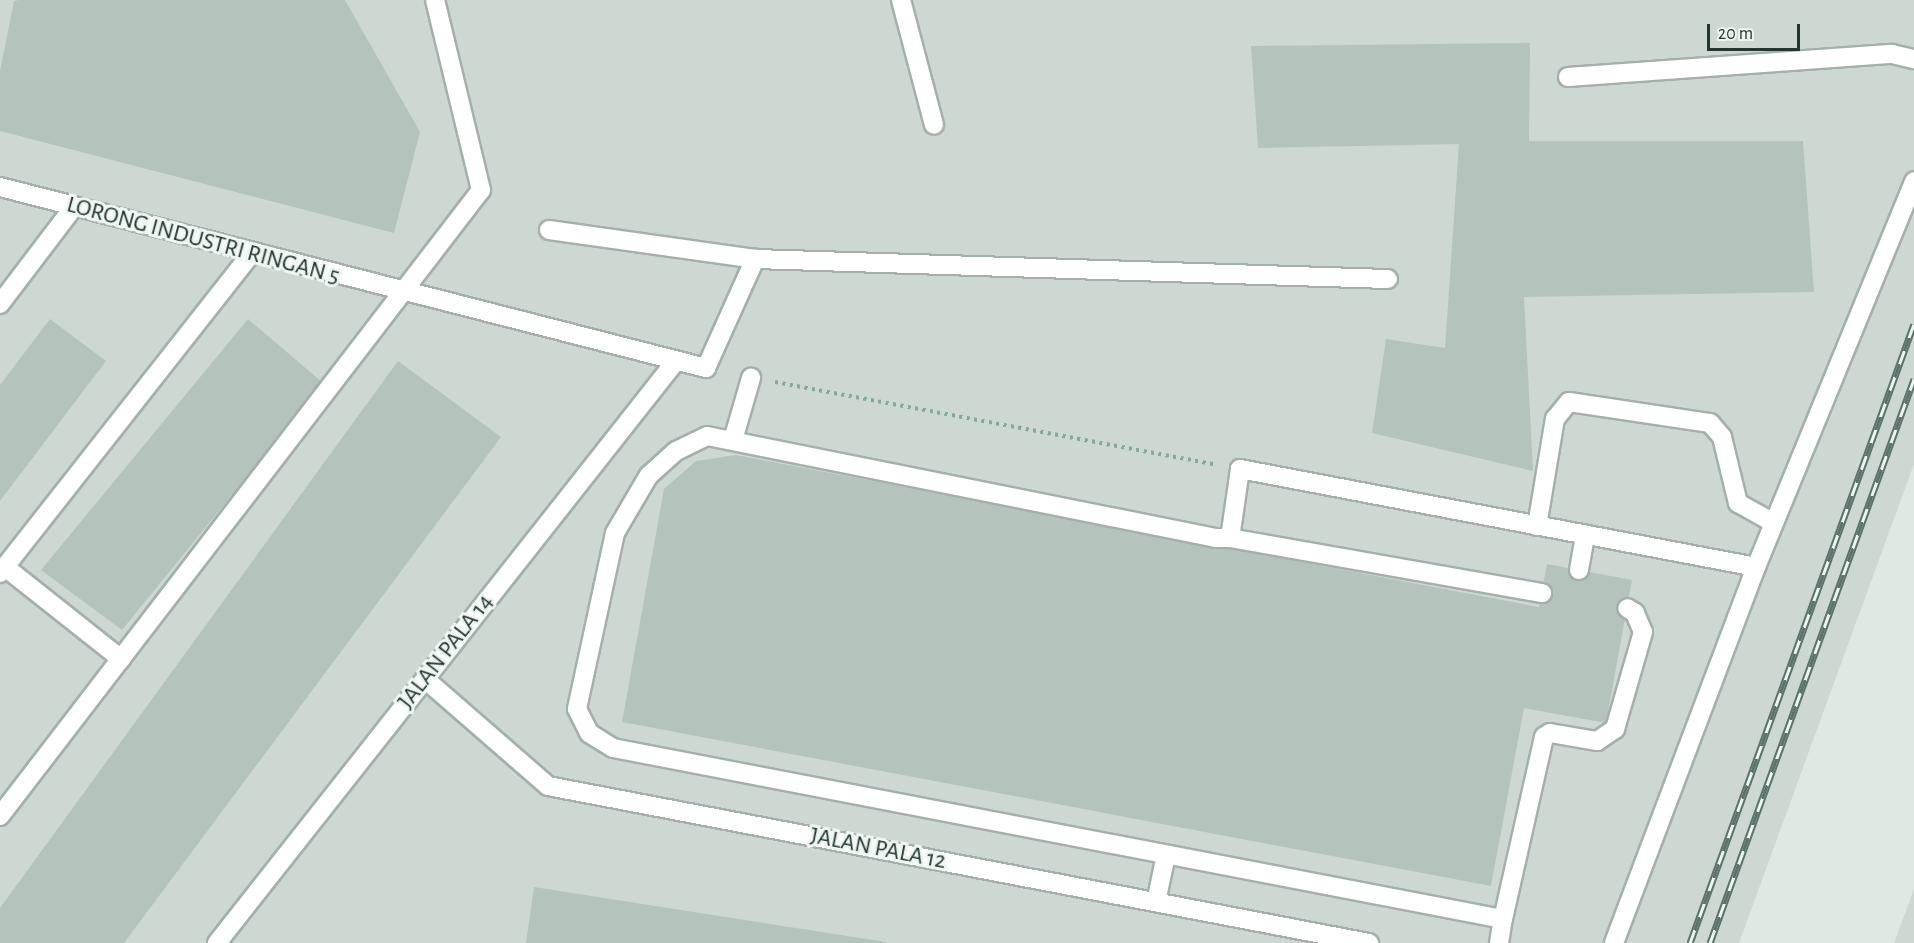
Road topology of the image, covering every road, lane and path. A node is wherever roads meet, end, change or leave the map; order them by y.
1 (435, 0) edge
2 (901, 0) edge
3 (1914, 59) edge
4 (1568, 77) dead end
5 (934, 125) dead end
6 (1914, 181) edge
7 (0, 187) edge
8 (73, 208) junction
9 (549, 230) dead end
10 (250, 255) junction
11 (754, 259) junction
12 (1388, 279) dead end
13 (406, 293) junction
14 (0, 304) edge
15 (675, 362) junction
16 (751, 378) joint
17 (734, 440) junction
18 (1240, 469) junction
19 (1774, 523) junction
20 (1537, 526) junction
21 (1585, 535) junction
22 (1230, 538) junction
23 (1756, 567) junction
24 (3, 570) edge
25 (1579, 570) dead end
26 (1542, 593) dead end
27 (1627, 608) dead end
28 (122, 659) junction
29 (425, 679) junction
30 (0, 816) edge
31 (1166, 855) junction
32 (1156, 902) junction
33 (1503, 919) junction
34 (216, 943) edge
35 (1369, 943) edge
36 (1499, 943) edge
37 (1614, 943) edge

1 - 13 street
2 - 5 street
3 - 4 street
6 - 19 street
7 - 8 street, LORONG INDUSTRI RINGAN 5
8 - 10 street, LORONG INDUSTRI RINGAN 5
8 - 14 street
9 - 11 street
10 - 13 street, LORONG INDUSTRI RINGAN 5
10 - 24 street
11 - 12 street
11 - 15 street, LORONG INDUSTRI RINGAN 5
13 - 15 street, LORONG INDUSTRI RINGAN 5
13 - 28 street
15 - 29 street, JALAN PALA 14
16 - 17 street
16 - 18 path
17 - 22 street
17 - 31 street
18 - 20 street
18 - 22 street
19 - 20 street
19 - 23 street
20 - 21 street
21 - 23 street
21 - 25 street
22 - 26 street
23 - 37 street
24 - 28 street
27 - 33 street
28 - 30 street
29 - 32 street, JALAN PALA 12
29 - 34 street, JALAN PALA 14
31 - 32 street
31 - 33 street
32 - 35 street, JALAN PALA 12
33 - 36 street

